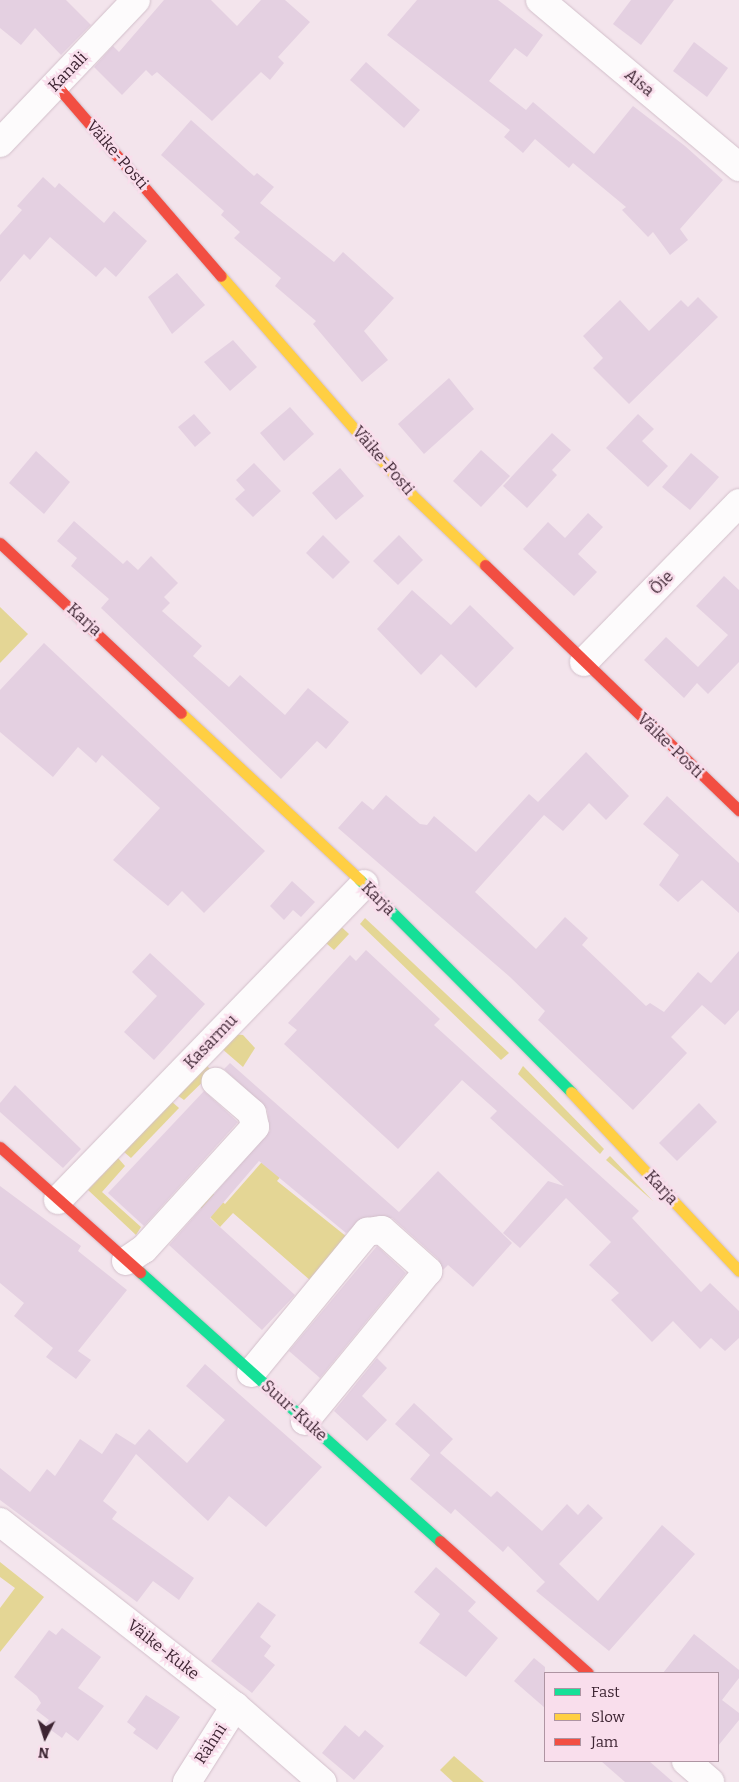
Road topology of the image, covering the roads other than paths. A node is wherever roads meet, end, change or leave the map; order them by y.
1 (136, 0) edge
2 (540, 0) edge
3 (56, 85) junction
4 (0, 143) edge
5 (739, 167) edge
6 (739, 504) edge
7 (0, 543) edge
8 (584, 662) junction
9 (739, 810) edge
10 (364, 884) junction
11 (216, 1082) dead end
12 (0, 1148) edge
13 (58, 1200) junction
14 (126, 1261) junction
15 (739, 1272) edge
16 (251, 1373) junction
17 (305, 1421) junction
18 (0, 1522) edge
19 (587, 1672) edge
20 (235, 1706) junction
21 (687, 1762) edge
22 (187, 1782) edge
23 (322, 1782) edge
24 (710, 1782) edge

1 - 3 street, Kanali
2 - 5 street, Aisa
3 - 4 street, Kanali
3 - 8 street, Väike-Posti
6 - 8 street, Õie
7 - 10 street, Karja
8 - 9 street, Väike-Posti
10 - 13 street, Kasarmu
10 - 15 street, Karja
11 - 14 street
12 - 13 street, Suur-Kuke
13 - 14 street, Suur-Kuke
14 - 16 street, Suur-Kuke
16 - 17 street, Suur-Kuke
16 - 17 street
17 - 19 street, Suur-Kuke
18 - 20 street, Väike-Kuke
20 - 22 street, Rähni
20 - 23 street, Väike-Kuke
21 - 24 street

